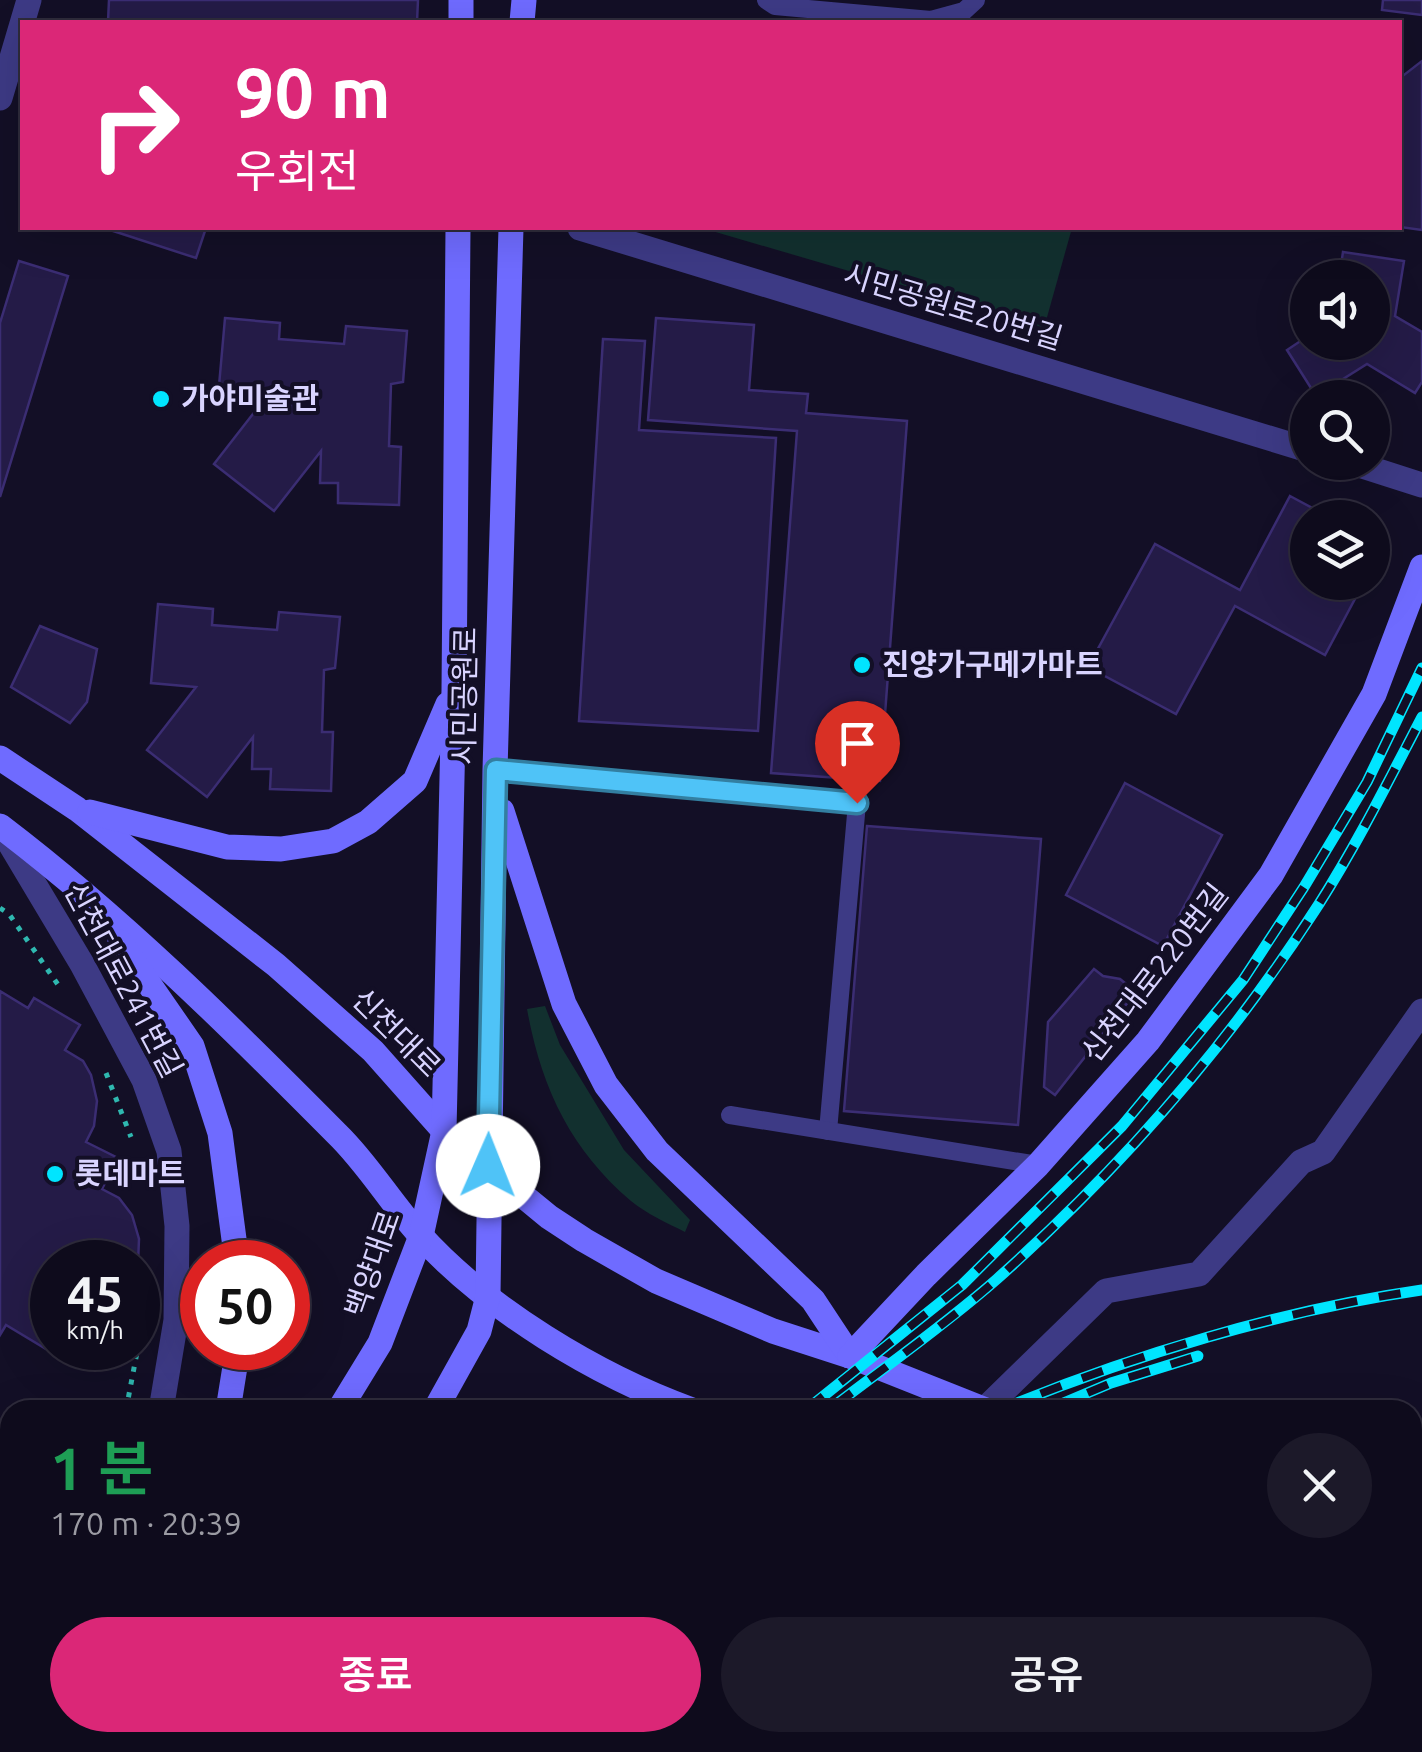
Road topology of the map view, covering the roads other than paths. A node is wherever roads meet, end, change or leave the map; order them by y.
1 (766, 0) edge
2 (976, 0) edge
3 (20, 28) edge
4 (11, 59) edge
5 (0, 98) edge
6 (458, 230) edge
7 (511, 230) edge
8 (587, 230) edge
9 (1290, 445) edge
10 (1390, 474) edge
11 (1422, 484) edge
12 (1422, 568) edge
13 (454, 690) junction
14 (0, 758) edge
15 (496, 780) junction
16 (77, 809) junction
17 (0, 826) edge
18 (78, 886) junction
19 (1422, 1011) edge
20 (1412, 1046) edge
21 (730, 1115) dead end
22 (444, 1130) junction
23 (828, 1131) junction
24 (1038, 1165) junction
25 (488, 1166) junction
26 (421, 1236) junction
27 (234, 1240) edge
28 (488, 1296) junction
29 (850, 1356) junction
30 (234, 1370) edge
31 (163, 1400) edge
32 (230, 1400) edge
33 (344, 1400) edge
34 (440, 1400) edge
35 (668, 1400) edge
36 (961, 1400) edge
37 (996, 1400) edge

1 - 2 lane
3 - 4 street
4 - 5 street
6 - 13 main road, 시민공원로
7 - 15 main road, 시민공원로
8 - 9 street, 시민공원로20번길
10 - 11 street
12 - 24 main road, 신천대로220번길
13 - 16 main road
13 - 22 main road, 시민공원로
14 - 16 main road, 신천대로
15 - 23 lane
15 - 25 main road, 시민공원로
15 - 29 main road
16 - 22 main road, 신천대로
17 - 18 main road
17 - 31 street, 신천대로241번길
18 - 26 main road
18 - 27 main road
19 - 20 street
20 - 37 street
21 - 23 lane
22 - 25 main road, 신천대로
22 - 26 main road, 백양대로
23 - 24 lane
24 - 29 main road, 신천대로220번길
25 - 28 main road
25 - 29 main road, 신천대로
26 - 28 main road
26 - 33 main road, 백양대로
28 - 34 main road
28 - 35 main road
29 - 36 main road, 신천대로
30 - 32 main road

